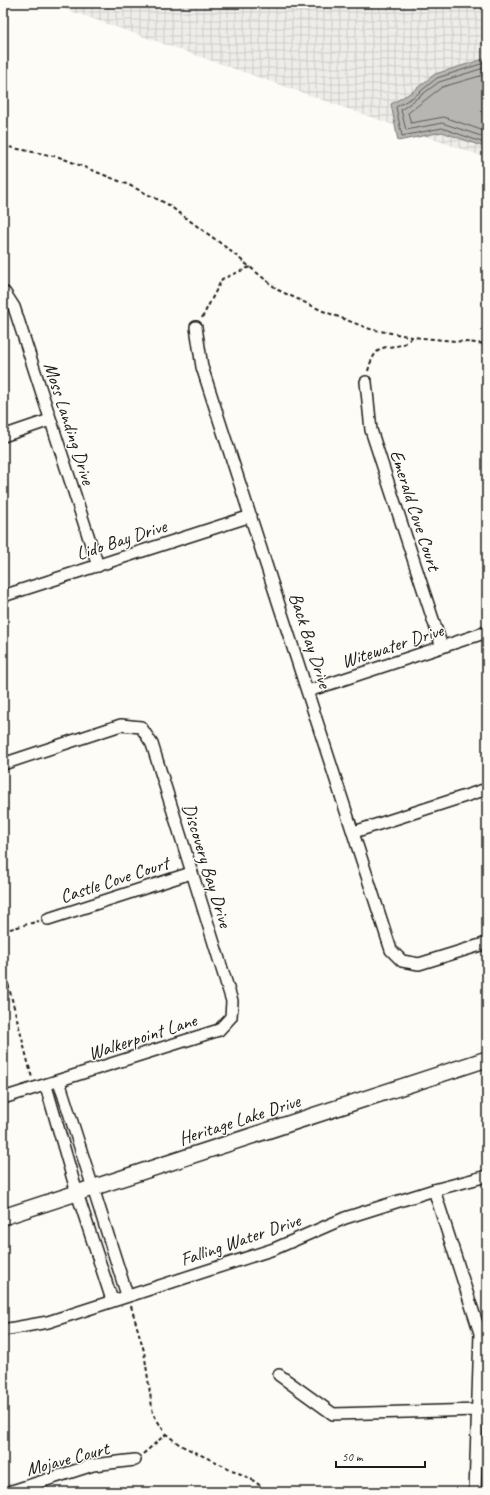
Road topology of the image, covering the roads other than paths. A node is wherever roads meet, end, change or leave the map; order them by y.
1 (4, 293) edge
2 (196, 326) road end
3 (366, 382) road end
4 (50, 420) junction
5 (3, 436) edge
6 (251, 516) junction
7 (98, 566) junction
8 (3, 596) edge
9 (487, 632) edge
10 (442, 647) junction
11 (308, 691) junction
12 (3, 764) edge
13 (487, 789) edge
14 (354, 832) junction
15 (191, 873) junction
16 (48, 919) road end
17 (487, 943) edge
18 (231, 1017) joint
19 (487, 1059) edge
20 (59, 1081) junction
21 (41, 1087) junction
22 (3, 1098) edge
23 (487, 1176) edge
24 (93, 1188) junction
25 (434, 1190) junction
26 (77, 1193) junction
27 (3, 1217) edge
28 (127, 1295) junction
29 (112, 1300) junction
30 (3, 1330) edge
31 (279, 1375) dead end
32 (479, 1410) junction
33 (135, 1460) road end
34 (9, 1492) edge
35 (475, 1492) edge

1 - 4 street, Moss Landing Drive
2 - 6 street, Back Bay Drive
3 - 10 street, Emerald Cove Court
4 - 5 street
4 - 7 street, Moss Landing Drive
6 - 7 street, Lido Bay Drive
6 - 11 street, Back Bay Drive
7 - 8 street, Lido Bay Drive
9 - 10 street, Witewater Drive
10 - 11 street, Witewater Drive
11 - 14 street, Back Bay Drive
12 - 15 street, Discovery Bay Drive
13 - 14 street
14 - 17 street, Back Bay Drive
15 - 16 street, Castle Cove Court
15 - 18 street, Discovery Bay Drive
18 - 20 street, Walkerpoint Lane
19 - 24 street, Heritage Lake Drive
20 - 21 street, Walkerpoint Lane
20 - 24 street
21 - 22 street, Walkerpoint Lane
21 - 26 street
23 - 25 street, Falling Water Drive
24 - 26 street, Heritage Lake Drive
24 - 28 street
25 - 28 street, Falling Water Drive
25 - 32 street
26 - 27 street, Heritage Lake Drive
26 - 29 street
28 - 29 street, Falling Water Drive
29 - 30 street, Falling Water Drive
31 - 32 street
32 - 35 street
33 - 34 street, Mojave Court

